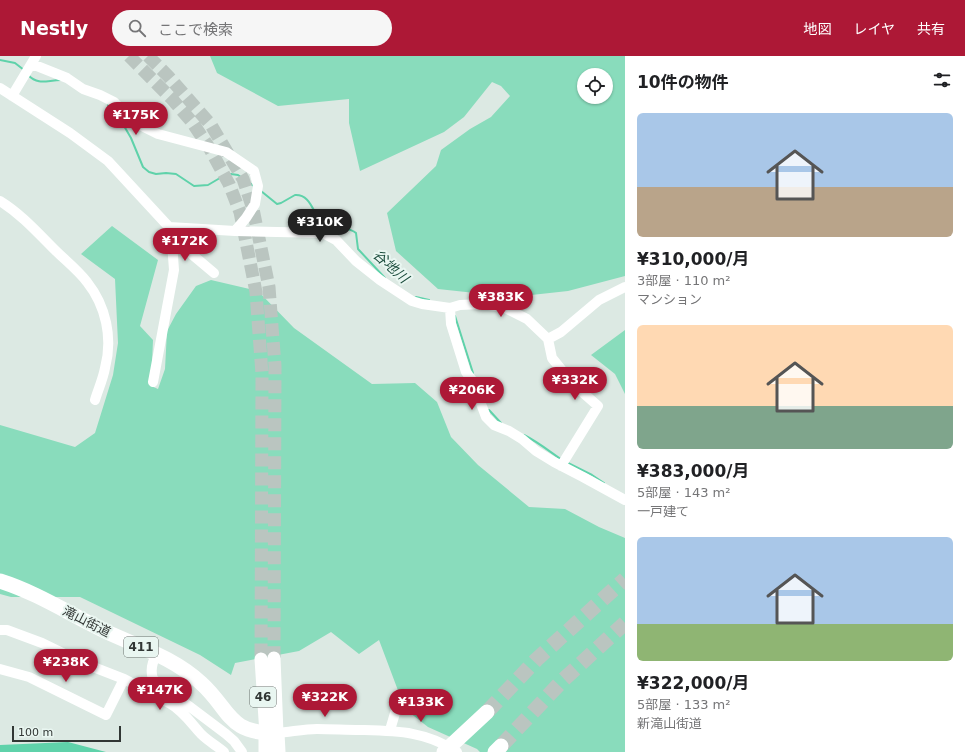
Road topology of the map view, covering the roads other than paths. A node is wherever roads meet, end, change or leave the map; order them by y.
1 (34, 60) edge
2 (0, 88) edge
3 (12, 96) junction
4 (0, 201) edge
5 (235, 231) junction
6 (170, 232) junction
7 (214, 273) dead end
8 (625, 287) edge
9 (450, 308) junction
10 (548, 339) junction
11 (153, 382) dead end
12 (95, 400) dead end
13 (561, 466) junction
14 (625, 500) edge
15 (0, 581) edge
16 (0, 630) edge
17 (156, 654) junction
18 (268, 659) tunnel mouth
19 (0, 669) edge
20 (124, 679) junction
21 (398, 703) dead end
22 (390, 730) junction
23 (272, 734) junction
24 (224, 752) edge
25 (242, 752) edge
26 (266, 752) edge
27 (278, 752) edge
28 (444, 752) edge
29 (452, 752) edge
30 (458, 752) edge

1 - 3 street
1 - 5 street
2 - 3 street
3 - 6 street
4 - 12 street
5 - 6 street
5 - 9 street
6 - 7 street
6 - 11 street
8 - 10 street
9 - 10 street
9 - 13 street
10 - 13 street
13 - 14 street
15 - 17 highway, 滝山街道 / 411
16 - 20 street
17 - 23 highway, 滝山街道 / 411
17 - 25 street
18 - 23 main road, 46
19 - 20 street
20 - 24 street
21 - 22 street
22 - 23 street
22 - 30 street
23 - 26 highway
23 - 27 highway
28 - 29 highway

